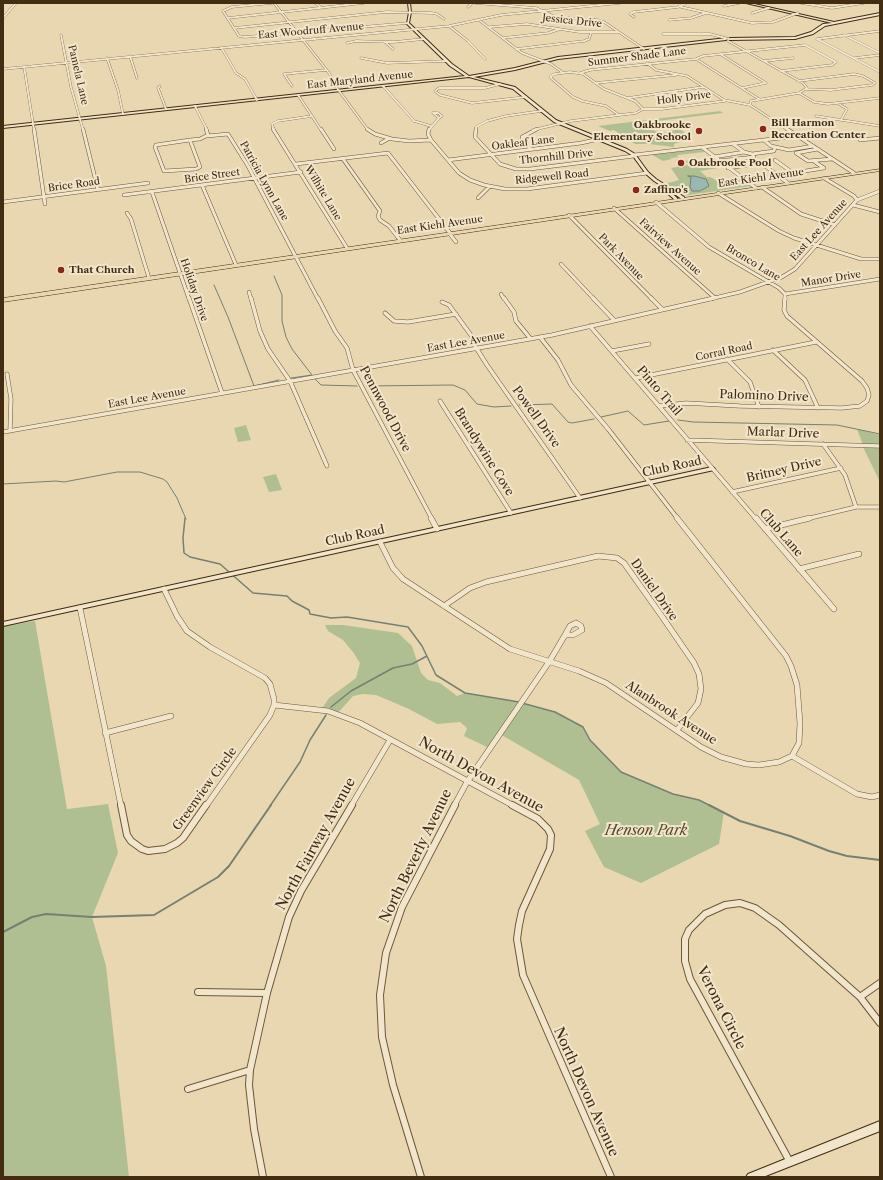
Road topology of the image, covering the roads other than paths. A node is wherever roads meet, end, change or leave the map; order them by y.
1 (16, 3) edge
2 (273, 3) edge
3 (315, 3) edge
4 (364, 3) edge
5 (409, 3) edge
6 (473, 3) edge
7 (620, 3) edge
8 (686, 3) edge
9 (738, 3) edge
10 (747, 3) edge
11 (801, 3) edge
12 (864, 3) edge
13 (724, 6) dead end
14 (681, 7) junction
15 (322, 8) junction
16 (468, 8) dead end
17 (769, 8) junction
18 (543, 11) junction
19 (282, 12) junction
20 (410, 12) junction
21 (706, 13) junction
22 (752, 13) dead end
23 (798, 13) junction
24 (880, 14) edge
25 (634, 17) dead end
26 (3, 18) edge
27 (228, 18) junction
28 (444, 20) dead end
29 (478, 20) junction
30 (669, 20) dead end
31 (834, 22) junction
32 (290, 23) junction
33 (408, 23) junction
34 (449, 26) junction
35 (490, 27) junction
36 (234, 28) junction
37 (414, 29) junction
38 (560, 29) junction
39 (880, 31) edge
40 (619, 32) junction
41 (873, 32) junction
42 (298, 33) junction
43 (591, 33) junction
44 (663, 34) dead end
45 (61, 35) dead end
46 (844, 35) junction
47 (880, 35) edge
48 (503, 38) junction
49 (303, 40) junction
50 (425, 40) junction
51 (729, 40) junction
52 (385, 42) junction
53 (347, 43) dead end
54 (221, 47) junction
55 (516, 48) junction
56 (393, 49) dead end
57 (644, 49) junction
58 (748, 52) junction
59 (720, 54) junction
60 (880, 54) edge
61 (130, 56) junction
62 (107, 58) junction
63 (361, 58) dead end
64 (793, 58) dead end
65 (855, 58) junction
66 (485, 59) dead end
67 (696, 59) junction
68 (543, 61) junction
69 (764, 61) junction
70 (66, 62) junction
71 (447, 62) junction
72 (647, 63) junction
73 (24, 66) junction
74 (3, 69) edge
75 (326, 70) junction
76 (781, 71) junction
77 (562, 72) junction
78 (880, 72) edge
79 (580, 73) junction
80 (682, 75) junction
81 (467, 76) junction
82 (137, 78) dead end
83 (799, 81) junction
84 (595, 83) junction
85 (383, 84) junction
86 (500, 84) junction
87 (160, 86) dead end
88 (292, 86) dead end
89 (703, 87) junction
90 (742, 88) junction
91 (806, 89) junction
92 (339, 90) junction
93 (799, 94) junction
94 (298, 95) junction
95 (526, 97) junction
96 (628, 98) junction
97 (880, 98) edge
98 (759, 99) junction
99 (257, 100) junction
100 (727, 101) junction
101 (839, 104) junction
102 (750, 105) junction
103 (195, 106) junction
104 (166, 109) junction
105 (643, 109) junction
106 (541, 111) junction
107 (123, 114) junction
108 (619, 115) junction
109 (312, 116) junction
110 (816, 116) dead end
111 (79, 118) junction
112 (439, 118) dead end
113 (841, 120) junction
114 (34, 123) junction
115 (560, 123) junction
116 (431, 126) junction
117 (880, 126) edge
118 (3, 127) edge
119 (207, 136) junction
120 (798, 136) junction
121 (599, 138) junction
122 (880, 138) edge
123 (388, 139) junction
124 (190, 140) junction
125 (431, 140) junction
126 (764, 140) junction
127 (860, 140) dead end
128 (381, 143) dead end
129 (733, 144) junction
130 (813, 146) junction
131 (775, 147) junction
132 (703, 148) junction
133 (334, 149) dead end
134 (531, 150) junction
135 (818, 150) junction
136 (744, 152) junction
137 (752, 154) junction
138 (491, 155) junction
139 (634, 155) junction
140 (714, 157) junction
141 (343, 159) junction
142 (832, 159) junction
143 (448, 160) junction
144 (776, 160) dead end
145 (720, 161) junction
146 (815, 162) junction
147 (296, 164) junction
148 (728, 168) junction
149 (880, 170) edge
150 (302, 172) junction
151 (648, 173) junction
152 (854, 174) junction
153 (254, 178) junction
154 (824, 178) junction
155 (148, 183) dead end
156 (788, 183) junction
157 (202, 185) junction
158 (490, 186) junction
159 (664, 187) junction
160 (762, 187) junction
161 (756, 188) junction
162 (98, 190) junction
163 (880, 191) edge
164 (152, 192) junction
165 (718, 193) junction
166 (124, 196) dead end
167 (44, 197) junction
168 (478, 198) dead end
169 (683, 198) junction
170 (676, 199) junction
171 (857, 200) junction
172 (3, 202) edge
173 (656, 202) junction
174 (45, 204) dead end
175 (853, 205) junction
176 (614, 208) junction
177 (880, 212) edge
178 (127, 213) dead end
179 (570, 215) junction
180 (835, 225) junction
181 (450, 233) junction
182 (400, 240) junction
183 (456, 242) dead end
184 (816, 246) junction
185 (347, 248) junction
186 (295, 256) junction
187 (880, 259) edge
188 (561, 264) dead end
189 (236, 265) junction
190 (180, 273) junction
191 (149, 278) junction
192 (880, 279) edge
193 (771, 282) junction
194 (249, 292) dead end
195 (501, 294) dead end
196 (785, 294) junction
197 (715, 298) junction
198 (3, 300) edge
199 (442, 302) dead end
200 (662, 309) junction
201 (385, 312) dead end
202 (456, 314) junction
203 (614, 320) junction
204 (590, 326) junction
205 (540, 337) junction
206 (530, 338) junction
207 (816, 342) junction
208 (649, 344) dead end
209 (476, 348) junction
210 (772, 350) junction
211 (612, 351) junction
212 (727, 359) junction
213 (353, 370) junction
214 (7, 374) dead end
215 (636, 378) junction
216 (290, 381) junction
217 (222, 393) junction
218 (440, 401) dead end
219 (867, 401) joint
220 (660, 406) junction
221 (759, 407) junction
222 (818, 408) junction
223 (10, 431) junction
224 (3, 432) edge
225 (687, 440) junction
226 (823, 444) junction
227 (879, 446) edge
228 (327, 466) dead end
229 (841, 468) junction
230 (712, 469) junction
231 (649, 483) junction
232 (732, 492) junction
233 (580, 498) junction
234 (856, 507) junction
235 (880, 507) edge
236 (511, 513) junction
237 (437, 529) junction
238 (765, 529) junction
239 (380, 542) junction
240 (859, 554) dead end
241 (799, 569) junction
242 (164, 589) junction
243 (444, 606) junction
244 (80, 608) junction
245 (834, 610) dead end
246 (3, 624) edge
247 (565, 635) dead end
248 (549, 662) junction
249 (274, 705) junction
250 (171, 716) dead end
251 (677, 730) junction
252 (105, 734) junction
253 (390, 740) junction
254 (792, 756) junction
255 (467, 782) junction
256 (880, 795) edge
257 (880, 983) edge
258 (198, 992) dead end
259 (267, 993) junction
260 (860, 997) junction
261 (880, 1023) edge
262 (250, 1070) junction
263 (188, 1090) dead end
264 (880, 1126) edge
265 (790, 1162) junction
266 (263, 1177) edge
267 (421, 1177) edge
268 (611, 1177) edge
269 (751, 1177) edge

1 - 26 street
2 - 19 street
2 - 27 street
3 - 15 street
4 - 15 street
5 - 20 street
6 - 16 street
6 - 18 street
7 - 18 street, East Woodruff Avenue
8 - 14 street
9 - 13 street
10 - 17 street
11 - 12 street
14 - 21 street
14 - 25 street
15 - 19 street
17 - 22 street
17 - 23 street
18 - 29 street, East Woodruff Avenue
18 - 40 street, Jessica Drive
19 - 27 street
19 - 32 street
20 - 28 street
20 - 32 street
20 - 33 street
21 - 23 street
21 - 30 street
23 - 31 street
24 - 31 street, East Maryland Avenue
27 - 36 street
29 - 34 street, East Woodruff Avenue
29 - 35 street
31 - 51 street, East Maryland Avenue
32 - 36 street
32 - 42 street
33 - 37 street
33 - 42 street
34 - 37 street, East Woodruff Avenue
34 - 66 street
35 - 38 street, Jessica Drive
35 - 48 street
36 - 42 street
37 - 49 street, East Woodruff Avenue
37 - 50 street
38 - 43 street, Jessica Drive
38 - 48 street
39 - 41 street
40 - 43 street, Jessica Drive
40 - 57 street
41 - 46 street
41 - 47 street
42 - 49 street
43 - 55 street
44 - 51 street
45 - 70 street, Pamela Lane
46 - 60 street
46 - 65 street
48 - 55 street
49 - 54 street, East Woodruff Avenue
49 - 75 street
50 - 52 street
50 - 71 street
51 - 57 street, East Maryland Avenue
51 - 58 street
52 - 53 street
52 - 56 street
54 - 61 street, East Woodruff Avenue
54 - 99 street
55 - 68 street
57 - 68 street, East Maryland Avenue
58 - 59 street, Summer Shade Lane
58 - 69 street
58 - 76 street, Summer Shade Lane
59 - 67 street, Summer Shade Lane
59 - 90 street
60 - 65 street
61 - 62 street, East Woodruff Avenue
61 - 82 street
62 - 70 street, East Woodruff Avenue
62 - 107 street
63 - 71 street
64 - 69 street
65 - 78 street
67 - 72 street, Summer Shade Lane
67 - 90 street
68 - 77 street
68 - 81 street, East Maryland Avenue
69 - 76 street
70 - 73 street, East Woodruff Avenue
70 - 111 street, Pamela Lane
71 - 81 street
72 - 79 street, Summer Shade Lane
72 - 80 street
73 - 74 street, East Woodruff Avenue
73 - 114 street
75 - 88 street
75 - 92 street
76 - 83 street
77 - 79 street, Summer Shade Lane
77 - 108 street
79 - 84 street
80 - 84 street
80 - 89 street
81 - 85 street, East Maryland Avenue
81 - 86 street
83 - 91 street
83 - 91 street
84 - 96 street
85 - 92 street, East Maryland Avenue
85 - 116 street
86 - 95 street
86 - 95 street
87 - 104 street
89 - 96 street
89 - 100 street
90 - 98 street
91 - 93 street
92 - 94 street, East Maryland Avenue
92 - 123 street
93 - 98 street
93 - 101 street
94 - 99 street, East Maryland Avenue
94 - 109 street
95 - 106 street
96 - 105 street
97 - 101 street
98 - 102 street
99 - 103 street, East Maryland Avenue
100 - 102 street
100 - 105 street, Holly Drive
101 - 113 street
102 - 120 street
103 - 104 street, East Maryland Avenue
103 - 119 street
104 - 107 street, East Maryland Avenue
105 - 108 street, Holly Drive
106 - 115 street
106 - 138 street, Thornhill Drive
107 - 111 street, East Maryland Avenue
108 - 115 street, Holly Drive
109 - 133 street
109 - 147 street
110 - 113 street
111 - 114 street, East Maryland Avenue
111 - 162 street, Pamela Lane
112 - 116 street
113 - 117 street
114 - 118 street, East Maryland Avenue
114 - 167 street
115 - 121 street
115 - 134 street, Holly Drive
116 - 125 street
119 - 124 street
119 - 153 street, Patricia Lynn Lane
120 - 126 street, Thornhill Drive
120 - 130 street
121 - 134 street, Oakleaf Lane
121 - 139 street
122 - 127 street
123 - 125 street
123 - 128 street
124 - 124 street
125 - 143 street, Ridgewell Road
126 - 129 street, Thornhill Drive
126 - 131 street
129 - 132 street, Thornhill Drive
129 - 136 street
130 - 131 street
130 - 135 street
131 - 137 street
132 - 139 street, Thornhill Drive
132 - 140 street
134 - 138 street, Oakleaf Lane
135 - 142 street
135 - 146 street
136 - 137 street
136 - 140 street
137 - 145 street
138 - 139 street, Thornhill Drive
138 - 143 street, Oakleaf Lane
139 - 151 street
140 - 145 street
141 - 147 street, Wilhite Lane
141 - 181 street, Wilhite Lane
141 - 182 street
142 - 146 street
142 - 152 street
143 - 158 street, Ridgewell Road
144 - 146 street
145 - 148 street
147 - 150 street, Wilhite Lane
148 - 156 street
148 - 161 street
149 - 152 main road, East Kiehl Avenue
150 - 153 street, Brice Street
150 - 185 street, Wilhite Lane
151 - 158 street, Ridgewell Road
151 - 159 street
152 - 154 main road, East Kiehl Avenue
153 - 157 street, Brice Street
153 - 186 street, Patricia Lynn Lane
154 - 156 main road, East Kiehl Avenue
154 - 171 street, East Lee Avenue
155 - 162 street, Brice Road
156 - 160 main road, East Kiehl Avenue
157 - 164 street, Brice Street
157 - 189 street
158 - 168 street
159 - 169 street
159 - 170 street
160 - 161 main road, East Kiehl Avenue
160 - 180 street
161 - 165 main road, East Kiehl Avenue
162 - 167 street, Brice Road
163 - 171 street
164 - 166 street, Brice Street
164 - 190 street, Holiday Drive
165 - 169 main road, East Kiehl Avenue
165 - 184 street
167 - 172 street, Brice Road
167 - 174 street
169 - 170 main road, East Kiehl Avenue
170 - 173 main road, East Kiehl Avenue
171 - 175 street, East Lee Avenue
173 - 176 main road, East Kiehl Avenue
173 - 193 street, Bronco Lane
175 - 177 street
175 - 180 street, East Lee Avenue
176 - 179 main road, East Kiehl Avenue
176 - 197 street, Fairview Avenue
178 - 191 street
179 - 181 main road, East Kiehl Avenue
179 - 200 street, Park Avenue
180 - 184 street, East Lee Avenue
181 - 182 main road, East Kiehl Avenue
181 - 183 street
182 - 185 main road, East Kiehl Avenue
184 - 187 street
184 - 193 street, East Lee Avenue
185 - 186 main road, East Kiehl Avenue
186 - 189 main road, East Kiehl Avenue
186 - 213 street, Pennwood Drive
188 - 203 street
189 - 190 main road, East Kiehl Avenue
190 - 191 main road, East Kiehl Avenue
190 - 217 street, Holiday Drive
191 - 198 main road, East Kiehl Avenue
192 - 196 street, Manor Drive
193 - 196 street, Bronco Lane
193 - 197 street, East Lee Avenue
194 - 216 street
195 - 206 street
196 - 207 street, Bronco Lane
197 - 200 street, East Lee Avenue
199 - 202 street, Powell Drive
200 - 203 street, East Lee Avenue
201 - 202 street
202 - 209 street, Powell Drive
203 - 204 street, East Lee Avenue
204 - 205 street, East Lee Avenue
204 - 211 street, Pinto Trail
205 - 206 street, East Lee Avenue
205 - 231 street
206 - 209 street, East Lee Avenue
207 - 210 street, Corral Road
207 - 219 street, Bronco Lane
208 - 211 street
209 - 213 street, East Lee Avenue
209 - 233 street, Powell Drive
210 - 212 street, Corral Road
210 - 222 street
211 - 215 street, Pinto Trail
212 - 215 street, Corral Road
212 - 221 street
213 - 216 street, East Lee Avenue
213 - 237 street, Pennwood Drive
214 - 223 street
215 - 220 street, Pinto Trail
216 - 217 street, East Lee Avenue
216 - 228 street
217 - 223 street, East Lee Avenue
218 - 236 street, Brandywine Cove
219 - 222 street, Palomino Drive
220 - 221 street, Palomino Drive
220 - 225 street, Pinto Trail
221 - 222 street, Palomino Drive
223 - 224 street, East Lee Avenue
225 - 226 street, Marlar Drive
225 - 230 street, Pinto Trail
226 - 227 street, Marlar Drive
226 - 229 street
229 - 232 street, Britney Drive
229 - 234 street
230 - 231 street, Club Road
230 - 232 street, Club Lane
231 - 233 street, Club Road
231 - 254 street
232 - 238 street, Club Lane
233 - 236 street, Club Road
234 - 235 street
234 - 238 street
236 - 237 street, Club Road
237 - 239 street, Club Road
238 - 241 street, Club Lane
239 - 242 street, Club Road
239 - 243 street, Alanbrook Avenue
240 - 241 street
241 - 245 street, Club Lane
242 - 244 street, Club Road
242 - 249 street
243 - 248 street, Alanbrook Avenue
243 - 251 street, Daniel Drive
244 - 246 street, Club Road
244 - 252 street, Greenview Circle
247 - 248 street, North Beverly Avenue
248 - 251 street, Alanbrook Avenue
248 - 255 street, North Beverly Avenue
249 - 252 street, Greenview Circle
249 - 253 street, North Devon Avenue
250 - 252 street
251 - 254 street, Alanbrook Avenue
253 - 255 street, North Devon Avenue
253 - 259 street, North Fairway Avenue
254 - 256 street
255 - 267 street, North Beverly Avenue
255 - 268 street, North Devon Avenue
257 - 260 street
258 - 259 street
259 - 262 street, North Fairway Avenue
260 - 261 street, Verona Circle
260 - 265 street, Verona Circle
262 - 263 street
262 - 266 street, North Fairway Avenue
264 - 265 street
265 - 269 street

